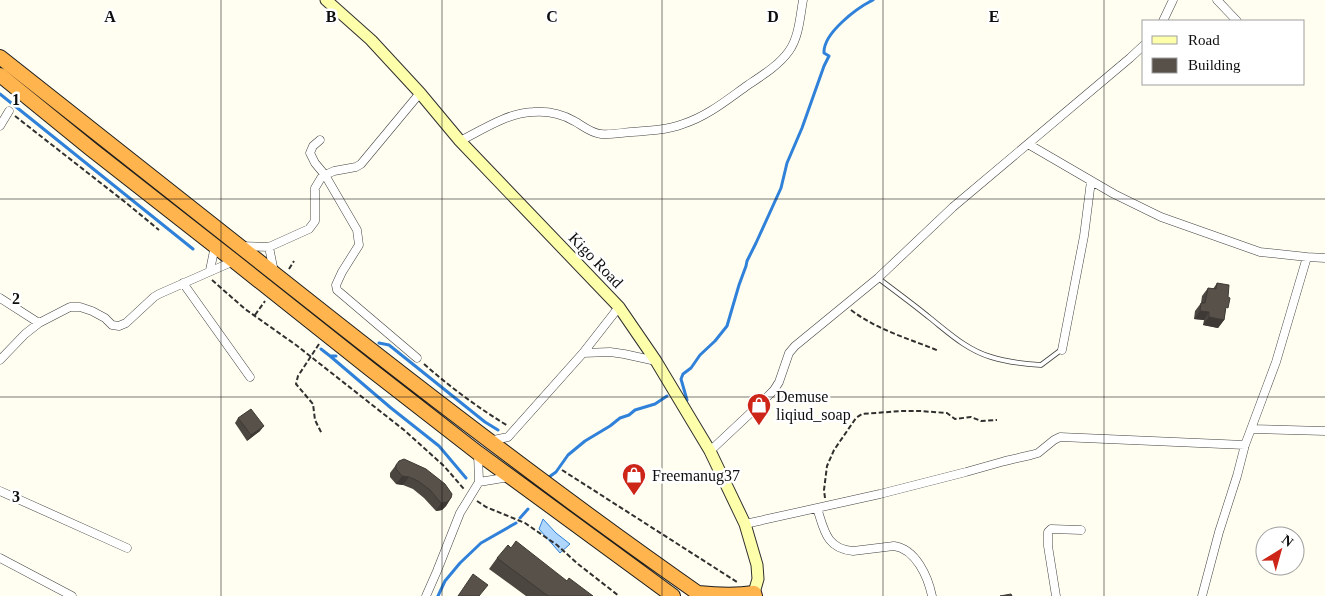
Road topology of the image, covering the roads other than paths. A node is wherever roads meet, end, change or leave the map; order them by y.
1 (326, 0) edge
2 (803, 0) edge
3 (1173, 0) edge
4 (1216, 0) edge
5 (1163, 20) edge
6 (1236, 20) edge
7 (1142, 47) edge
8 (0, 57) edge
9 (0, 75) edge
10 (420, 93) junction
11 (9, 111) road end
12 (0, 126) edge
13 (320, 140) dead end
14 (460, 141) junction
15 (1028, 144) junction
16 (325, 175) junction
17 (1091, 181) junction
18 (215, 246) junction
19 (239, 246) junction
20 (269, 247) junction
21 (1307, 257) junction
22 (1325, 258) edge
23 (234, 261) junction
24 (207, 272) junction
25 (280, 274) junction
26 (878, 278) junction
27 (183, 283) junction
28 (0, 298) edge
29 (619, 307) junction
30 (39, 323) junction
31 (1062, 350) joint
32 (583, 354) junction
33 (417, 358) road end
34 (0, 360) edge
35 (656, 361) junction
36 (250, 377) dead end
37 (1252, 429) junction
38 (1325, 431) edge
39 (508, 437) junction
40 (489, 441) junction
41 (1246, 445) junction
42 (710, 451) junction
43 (478, 453) junction
44 (508, 455) junction
45 (510, 477) junction
46 (479, 482) junction
47 (0, 490) edge
48 (821, 507) junction
49 (744, 524) junction
50 (1081, 530) dead end
51 (126, 548) dead end
52 (0, 558) edge
53 (700, 595) edge
54 (754, 595) edge
55 (72, 596) edge
56 (426, 596) edge
57 (673, 596) edge
58 (932, 596) edge
59 (1056, 596) edge
60 (1202, 596) edge

1 - 10 street, Kigo Road
2 - 14 street
3 - 5 street
4 - 6 street
7 - 15 street
8 - 19 highway
9 - 18 highway
10 - 14 street, Kigo Road
10 - 16 street
11 - 12 street
13 - 16 street
14 - 29 street, Kigo Road
15 - 17 street
15 - 26 street
16 - 20 street
16 - 33 street
17 - 21 street
17 - 31 street
18 - 23 highway
18 - 24 street
19 - 20 street
19 - 25 highway
20 - 25 street
21 - 22 street
21 - 37 street
23 - 24 street
23 - 43 highway
24 - 27 street
25 - 40 highway
26 - 31 lane
26 - 42 street
27 - 30 street
27 - 36 street
28 - 30 street
29 - 32 street
29 - 35 street, Kigo Road
30 - 34 street
32 - 35 street
32 - 39 street
35 - 42 street, Kigo Road
37 - 38 street
37 - 41 street
39 - 40 street
39 - 44 street
40 - 44 highway
41 - 48 street
41 - 60 street
42 - 49 street, Kigo Road
43 - 45 highway
43 - 46 street
44 - 53 highway
45 - 46 street
45 - 57 highway
46 - 56 street
47 - 51 street
48 - 49 street
48 - 58 street
49 - 54 street, Kigo Road
50 - 59 street
52 - 55 street
53 - 54 highway

